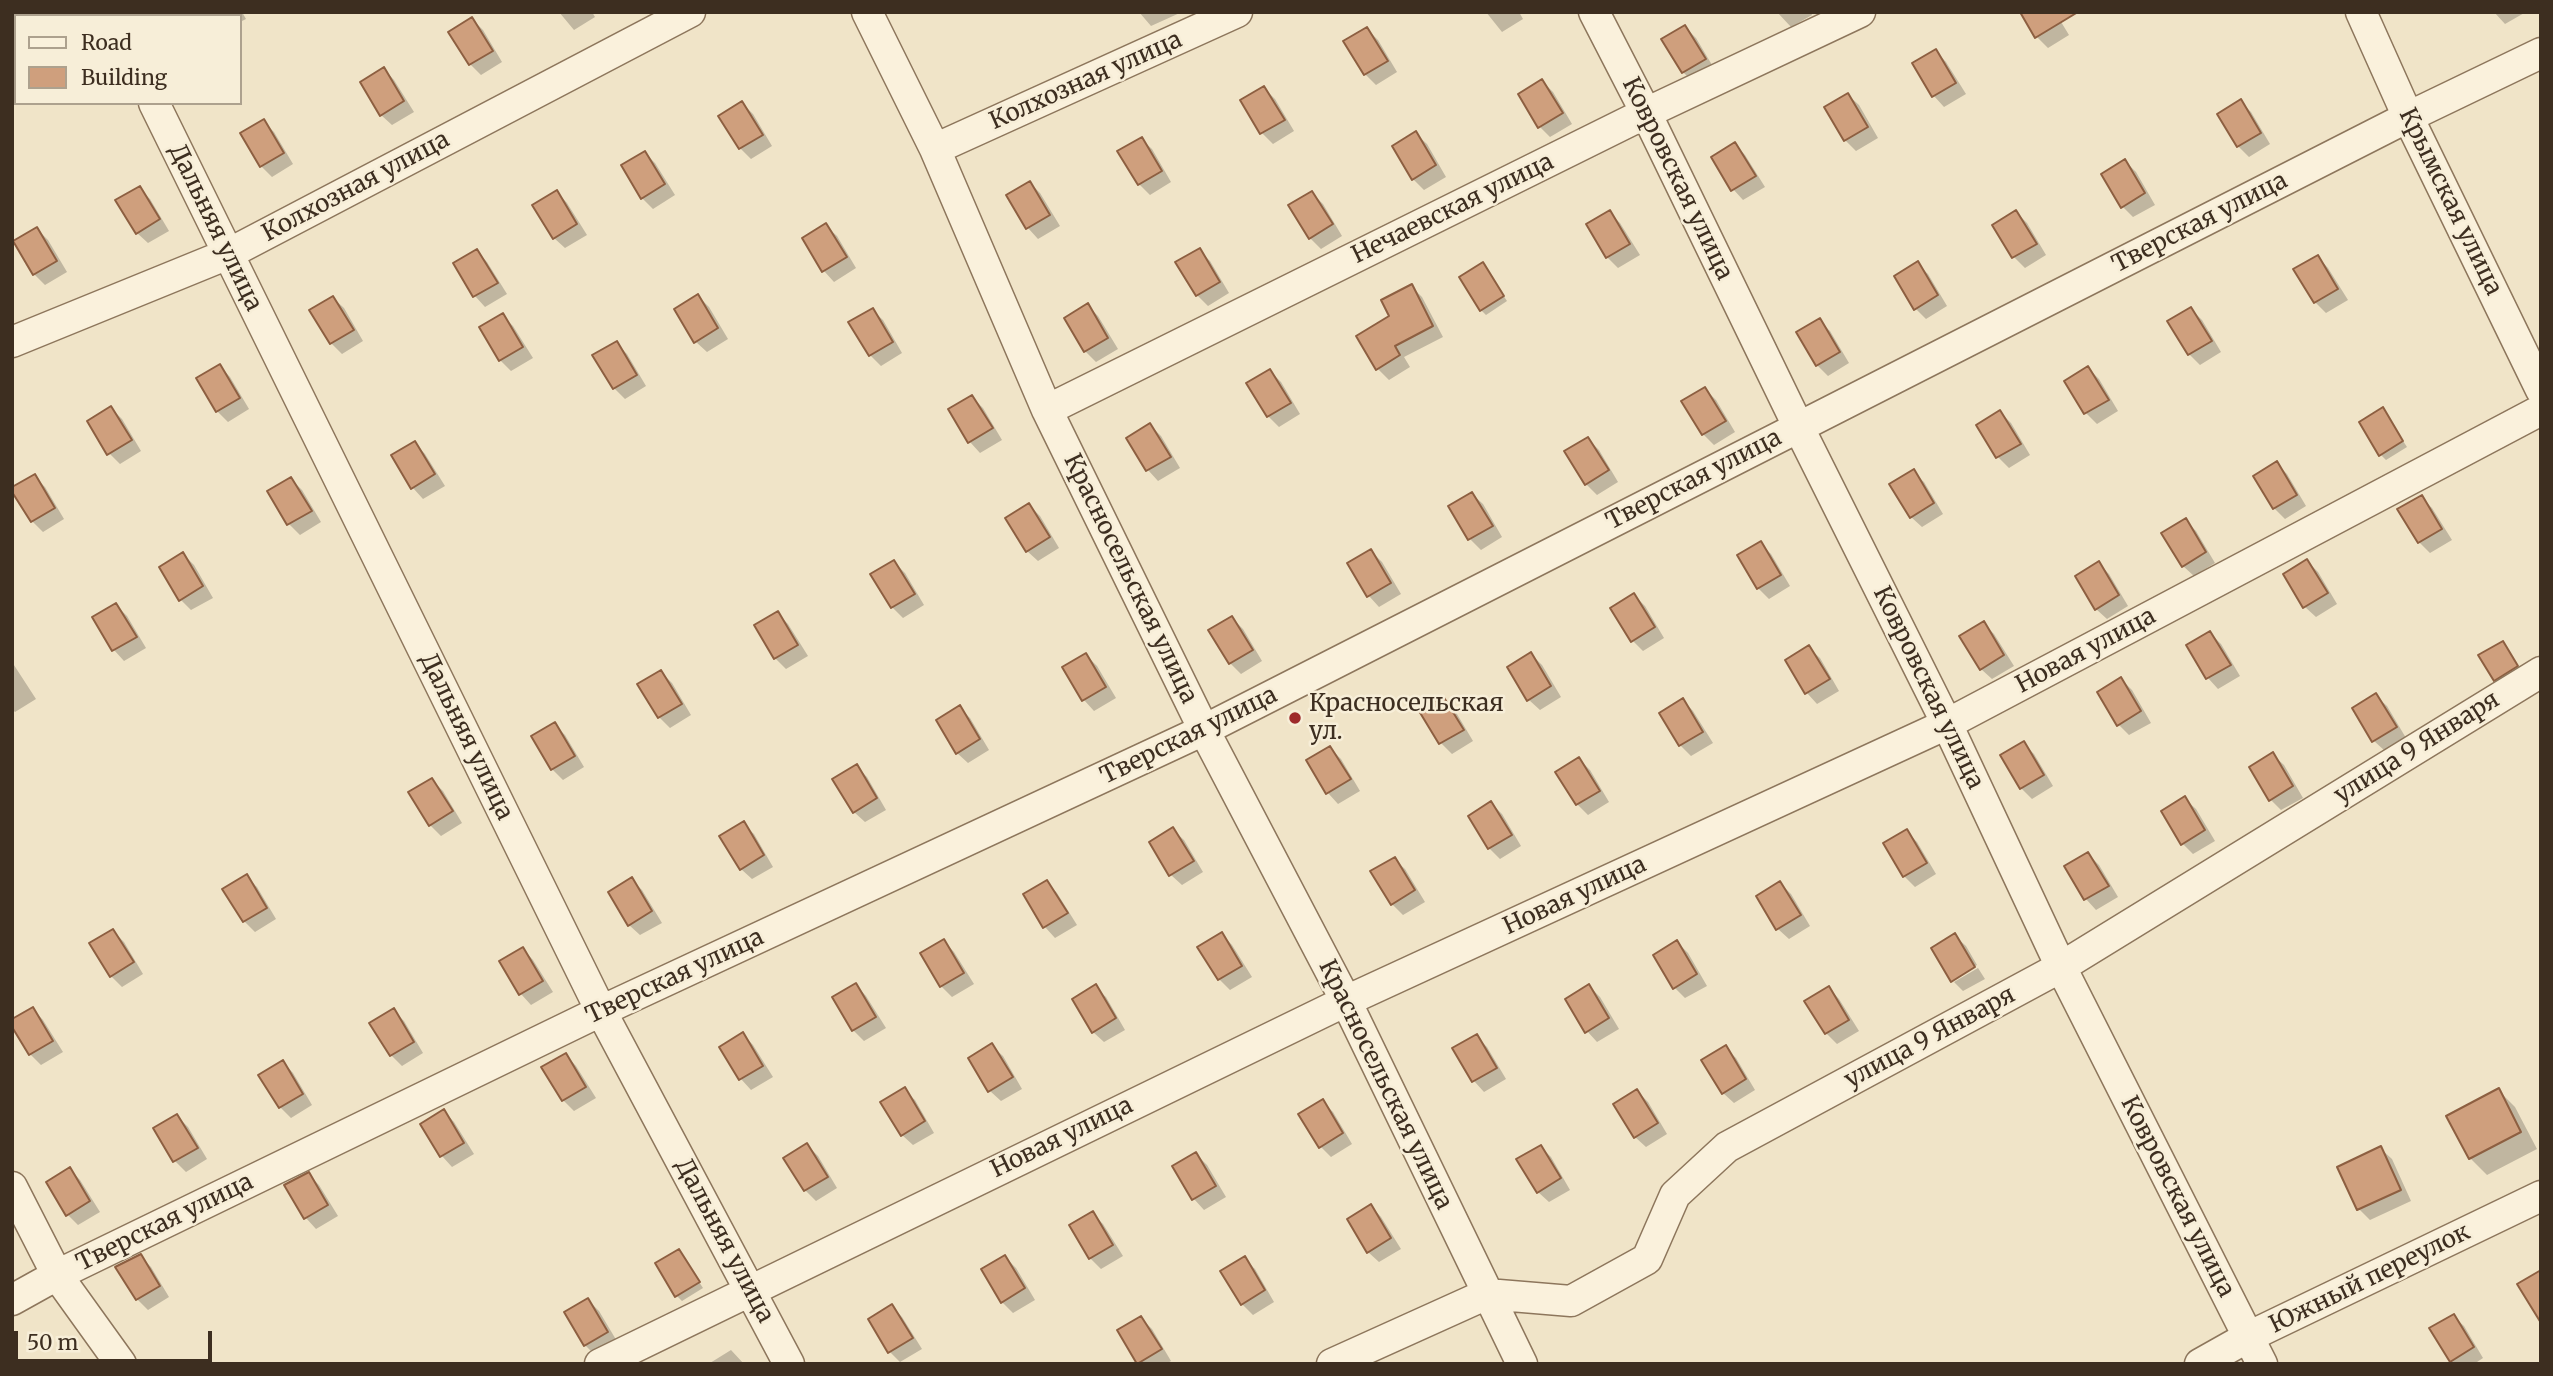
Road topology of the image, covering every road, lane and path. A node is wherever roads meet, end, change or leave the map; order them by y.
1 (690, 12) edge
2 (867, 12) edge
3 (1237, 12) edge
4 (1594, 12) edge
5 (1860, 12) edge
6 (2361, 12) edge
7 (2541, 54) edge
8 (156, 105) edge
9 (1646, 113) junction
10 (2408, 117) junction
11 (935, 149) junction
12 (228, 254) junction
13 (12, 342) edge
14 (2541, 390) edge
15 (1047, 410) junction
16 (2541, 410) edge
17 (1798, 426) junction
18 (2541, 672) edge
19 (1947, 724) junction
20 (1204, 730) junction
21 (2062, 967) junction
22 (1346, 1001) junction
23 (601, 1011) junction
24 (12, 1186) edge
25 (2541, 1196) edge
26 (57, 1275) junction
27 (750, 1289) junction
28 (1487, 1294) junction
29 (12, 1300) edge
30 (2248, 1337) junction
31 (121, 1364) edge
32 (600, 1364) edge
33 (789, 1364) edge
34 (1332, 1364) edge
35 (1522, 1364) edge
36 (2200, 1364) edge
37 (2262, 1364) edge

1 - 12 street, Колхозная улица
2 - 11 street, Красносельская улица
3 - 11 street, Колхозная улица
4 - 9 street, Ковровская улица
5 - 9 street, Нечаевская улица
6 - 10 street, Крымская улица
7 - 10 street, Тверская улица
8 - 12 street, Дальняя улица
9 - 15 street, Нечаевская улица
9 - 17 street, Ковровская улица
10 - 14 street, Крымская улица
10 - 17 street, Тверская улица
11 - 15 street, Красносельская улица
12 - 13 street, Колхозная улица
12 - 23 street, Дальняя улица
15 - 20 street, Красносельская улица
16 - 19 street, Новая улица
17 - 19 street, Ковровская улица
17 - 20 street, Тверская улица
18 - 21 street, улица 9 Января
19 - 21 street, Ковровская улица
19 - 22 street, Новая улица
20 - 22 street, Красносельская улица
20 - 23 street, Тверская улица
21 - 28 street, улица 9 Января
21 - 30 street, Ковровская улица
22 - 27 street, Новая улица
22 - 28 street, Красносельская улица
23 - 26 street, Тверская улица
23 - 27 street, Дальняя улица
24 - 26 street
25 - 30 street, Южный переулок
26 - 29 street, Тверская улица
26 - 31 street
27 - 32 street, Новая улица
27 - 33 street, Дальняя улица
28 - 34 street, улица 9 Января
28 - 35 street, Красносельская улица
30 - 36 street, Южный переулок
30 - 37 street, Ковровская улица

